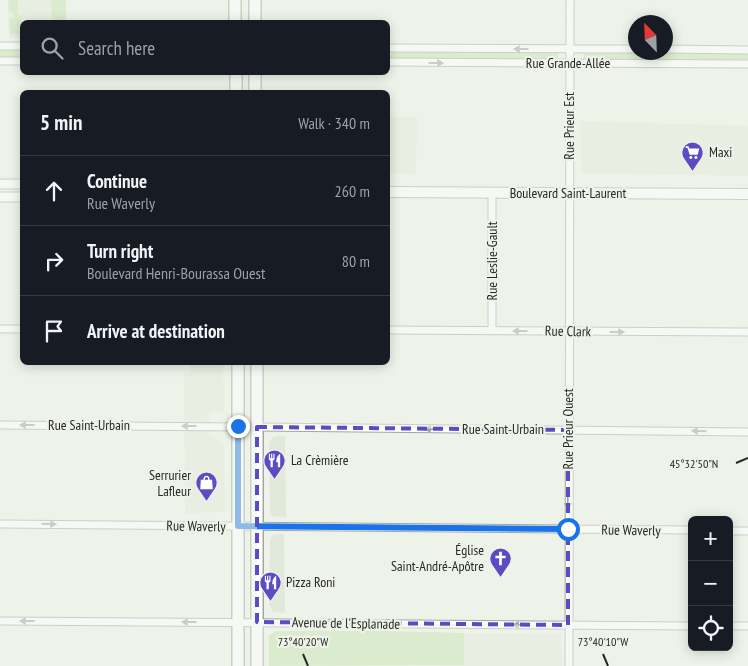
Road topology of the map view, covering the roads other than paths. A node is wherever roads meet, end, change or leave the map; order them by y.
1 (235, 0) edge
2 (256, 0) edge
3 (570, 0) edge
4 (235, 20) edge
5 (255, 20) edge
6 (0, 46) edge
7 (20, 46) edge
8 (390, 48) edge
9 (570, 49) junction
10 (628, 49) edge
11 (673, 49) edge
12 (748, 50) edge
13 (0, 61) edge
14 (20, 61) edge
15 (390, 62) edge
16 (570, 63) junction
17 (748, 64) edge
18 (236, 75) edge
19 (255, 75) edge
20 (236, 90) edge
21 (256, 90) edge
22 (0, 184) edge
23 (20, 184) edge
24 (390, 192) edge
25 (492, 192) junction
26 (569, 193) junction
27 (748, 194) edge
28 (0, 196) edge
29 (20, 197) edge
30 (0, 328) edge
31 (20, 329) edge
32 (390, 330) edge
33 (492, 331) junction
34 (568, 331) junction
35 (748, 332) edge
36 (238, 365) edge
37 (257, 365) edge
38 (0, 424) edge
39 (238, 426) junction
40 (257, 427) junction
41 (568, 430) junction
42 (748, 432) edge
43 (0, 524) edge
44 (238, 526) junction
45 (257, 526) junction
46 (568, 529) junction
47 (688, 530) edge
48 (733, 530) edge
49 (748, 531) edge
50 (0, 621) edge
51 (238, 622) junction
52 (257, 622) junction
53 (568, 625) junction
54 (688, 626) edge
55 (733, 626) edge
56 (748, 626) edge
57 (238, 666) edge
58 (257, 666) edge
59 (568, 666) edge

1 - 4 main road
2 - 5 main road
3 - 9 street, Rue Prieur Est
6 - 7 street
9 -> 8 street, Rue Grande-Allée
9 - 10 street, Rue Grande-Allée
9 - 16 street, Rue Prieur Est
11 - 12 street
13 - 14 street
15 -> 16 street, Rue Grande-Allée
16 - 17 street, Rue Grande-Allée
16 - 26 street, Rue Prieur Est
18 - 20 main road
19 - 21 main road
22 - 23 street
24 - 25 main road, Boulevard Saint-Laurent
25 - 26 main road, Boulevard Saint-Laurent
25 - 33 street, Rue Leslie-Gault
26 - 27 main road, Boulevard Saint-Laurent
26 - 34 street, Rue Prieur Ouest
28 - 29 street
30 - 31 street
32 - 33 street, Rue Clark
34 -> 33 street, Rue Clark
34 -> 35 street, Rue Clark
34 - 41 street, Rue Prieur Ouest
36 - 39 main road
37 - 40 main road
39 -> 38 street, Rue Saint-Urbain
39 - 44 main road
41 -> 40 street, Rue Saint-Urbain
40 - 45 main road
42 -> 41 street, Rue Saint-Urbain
41 -> 46 street, Rue Prieur Ouest
43 -> 44 street, Rue Waverly
44 - 45 street, Rue Waverly
44 - 51 main road
45 - 46 street, Rue Waverly
45 - 52 main road
46 - 47 street, Rue Waverly
46 - 53 street, Rue Prieur Ouest
48 - 49 street
51 -> 50 street, Avenue de l'Esplanade
51 - 52 street, Avenue de l'Esplanade
51 - 57 main road
53 -> 52 street, Avenue de l'Esplanade
52 - 58 main road
53 - 54 street, Avenue de l'Esplanade
53 - 59 street, Rue Prieur Ouest
55 - 56 street

